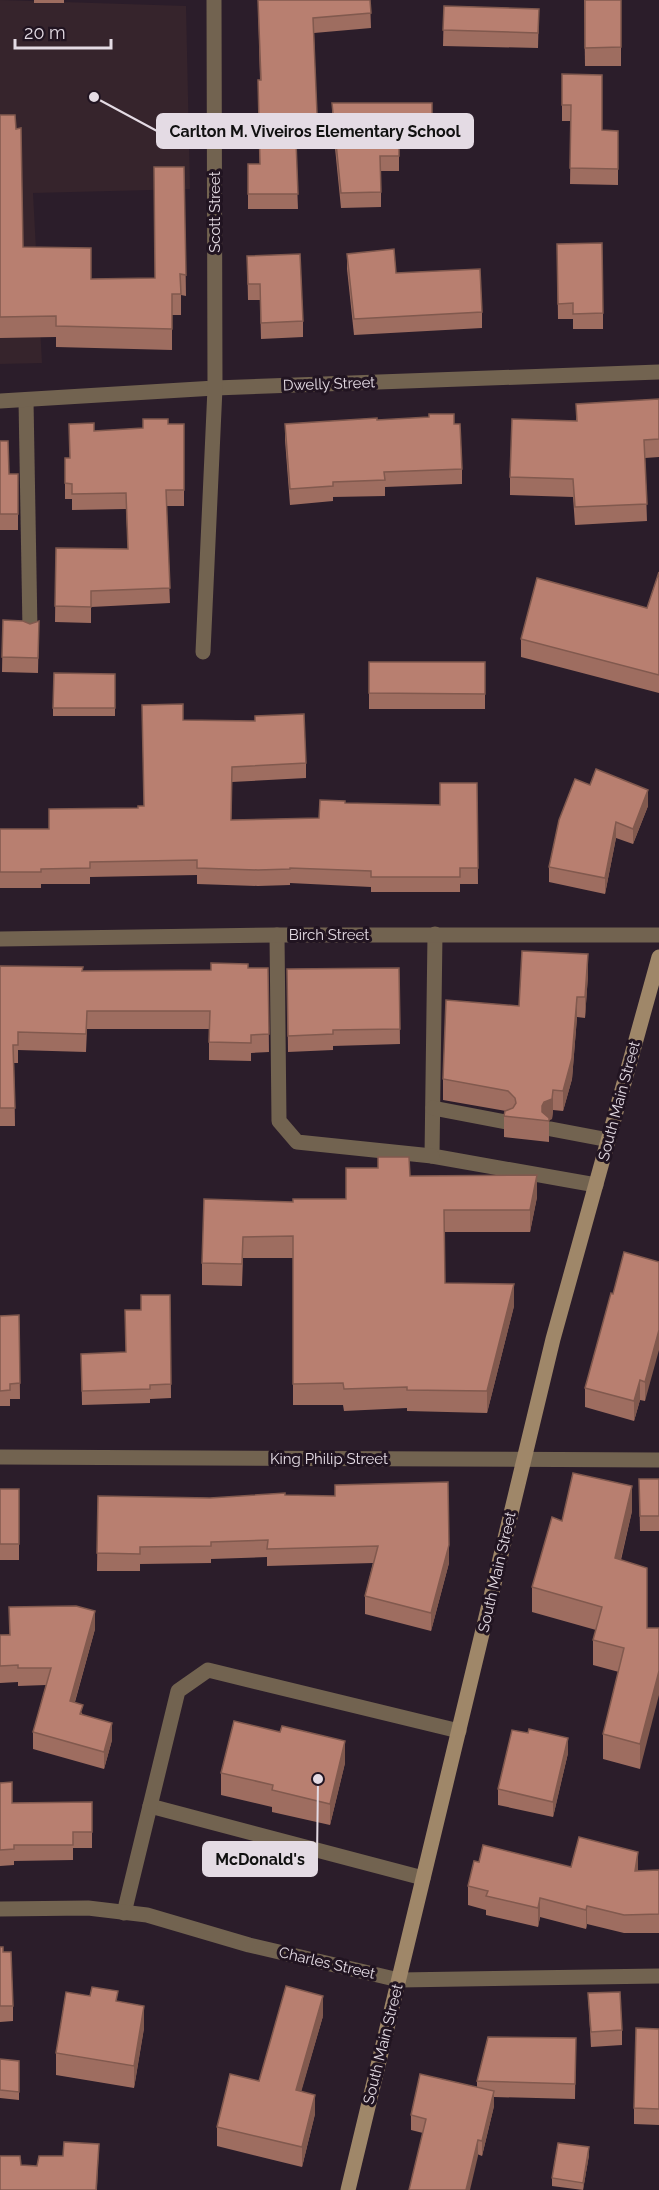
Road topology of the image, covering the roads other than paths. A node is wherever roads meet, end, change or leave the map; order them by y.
1 (214, 0) edge
2 (659, 372) edge
3 (215, 388) junction
4 (26, 400) junction
5 (0, 401) edge
6 (30, 630) edge
7 (203, 652) dead end
8 (435, 934) junction
9 (277, 935) junction
10 (659, 935) edge
11 (0, 939) edge
12 (659, 957) edge
13 (653, 998) edge
14 (433, 1108) junction
15 (506, 1122) edge
16 (551, 1129) edge
17 (609, 1140) junction
18 (432, 1156) junction
19 (596, 1185) junction
20 (0, 1457) edge
21 (659, 1460) edge
22 (523, 1461) junction
23 (459, 1731) junction
24 (150, 1806) junction
25 (423, 1878) junction
26 (0, 1909) edge
27 (124, 1913) junction
28 (659, 1976) edge
29 (399, 1980) junction
30 (348, 2190) edge

1 - 3 street, Scott Street
2 - 3 street, Dwelly Street
3 - 4 street, Dwelly Street
3 - 7 street, Scott Street
4 - 5 street, Dwelly Street
4 - 6 street
8 - 9 street, Birch Street
8 - 10 street, Birch Street
8 - 14 street
9 - 11 street, Birch Street
9 - 18 street
12 - 13 main road, South Main Street
13 - 17 main road, South Main Street
14 - 15 street
14 - 18 street
16 - 17 street
17 - 19 main road, South Main Street
18 - 19 street
19 - 22 main road, South Main Street
20 - 22 street, King Philip Street
21 - 22 street, King Philip Street
22 - 23 main road, South Main Street
23 - 24 street
23 - 25 main road, South Main Street
24 - 25 street
24 - 27 street
25 - 29 main road, South Main Street
26 - 27 street, Charles Street
27 - 29 street, Charles Street
28 - 29 street, Charles Street
29 - 30 main road, South Main Street

